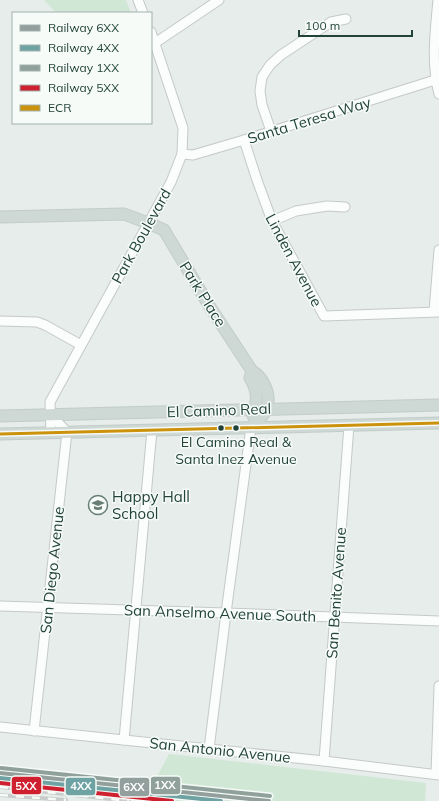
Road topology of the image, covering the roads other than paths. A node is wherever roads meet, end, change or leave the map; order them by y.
1 (138, 0) edge
2 (219, 0) edge
3 (438, 0) edge
4 (143, 12) edge
5 (346, 19) dead end
6 (152, 35) edge
7 (155, 43) junction
8 (435, 80) junction
9 (439, 94) edge
10 (271, 131) junction
11 (244, 140) junction
12 (182, 154) junction
13 (345, 207) dead end
14 (0, 216) edge
15 (272, 221) junction
16 (148, 222) junction
17 (439, 250) edge
18 (436, 312) edge
19 (0, 322) edge
20 (81, 345) junction
21 (252, 371) junction
22 (439, 405) edge
23 (267, 408) junction
24 (255, 409) junction
25 (50, 414) junction
26 (0, 416) edge
27 (439, 423) edge
28 (349, 425) junction
29 (251, 427) junction
30 (152, 430) junction
31 (67, 432) junction
32 (51, 433) junction
33 (0, 434) edge
34 (0, 606) edge
35 (48, 608) junction
36 (136, 610) junction
37 (226, 613) junction
38 (334, 618) junction
39 (439, 621) edge
40 (439, 686) edge
41 (0, 727) edge
42 (34, 731) junction
43 (124, 740) junction
44 (209, 749) junction
45 (324, 761) junction
46 (438, 774) edge

1 - 4 street
2 - 7 street
3 - 8 street
5 - 10 street
6 - 7 street, Park Boulevard
7 - 12 street, Park Boulevard
8 - 9 street
8 - 10 street, Santa Teresa Way
10 - 11 street, Santa Teresa Way
11 - 12 street, Santa Teresa Way
11 - 15 street, Linden Avenue
12 - 16 street, Park Boulevard
13 - 15 street
14 - 16 main road, Park Place
15 - 18 street, Linden Avenue
16 - 20 street, Park Boulevard
16 - 21 main road, Park Place
17 - 18 street
19 - 20 street
20 - 25 street, Park Boulevard
21 - 23 main road, Park Place
21 - 24 main road, Park Place
22 - 23 main road, El Camino Real
23 - 24 main road, El Camino Real
23 - 29 main road
24 - 25 main road, El Camino Real
24 - 29 main road, Park Place
25 - 26 main road, El Camino Real
25 - 31 street
25 - 32 street, Park Boulevard
27 - 28 main road, El Camino Real
28 - 29 main road, El Camino Real
28 - 38 street, San Benito Avenue
29 - 30 main road, El Camino Real
29 - 37 street
30 - 31 main road, El Camino Real
30 - 36 street
31 - 32 main road, El Camino Real
31 - 35 street, San Diego Avenue
32 - 33 main road, El Camino Real
34 - 35 street, San Anselmo Avenue South
35 - 36 street, San Anselmo Avenue South
35 - 42 street, San Diego Avenue
36 - 37 street, San Anselmo Avenue South
36 - 43 street
37 - 38 street, San Anselmo Avenue South
37 - 44 street
38 - 39 street, San Anselmo Avenue South
38 - 45 street, San Benito Avenue
40 - 46 street
41 - 42 street, San Antonio Avenue
42 - 43 street, San Antonio Avenue
43 - 44 street, San Antonio Avenue
44 - 45 street, San Antonio Avenue
45 - 46 street, San Antonio Avenue

